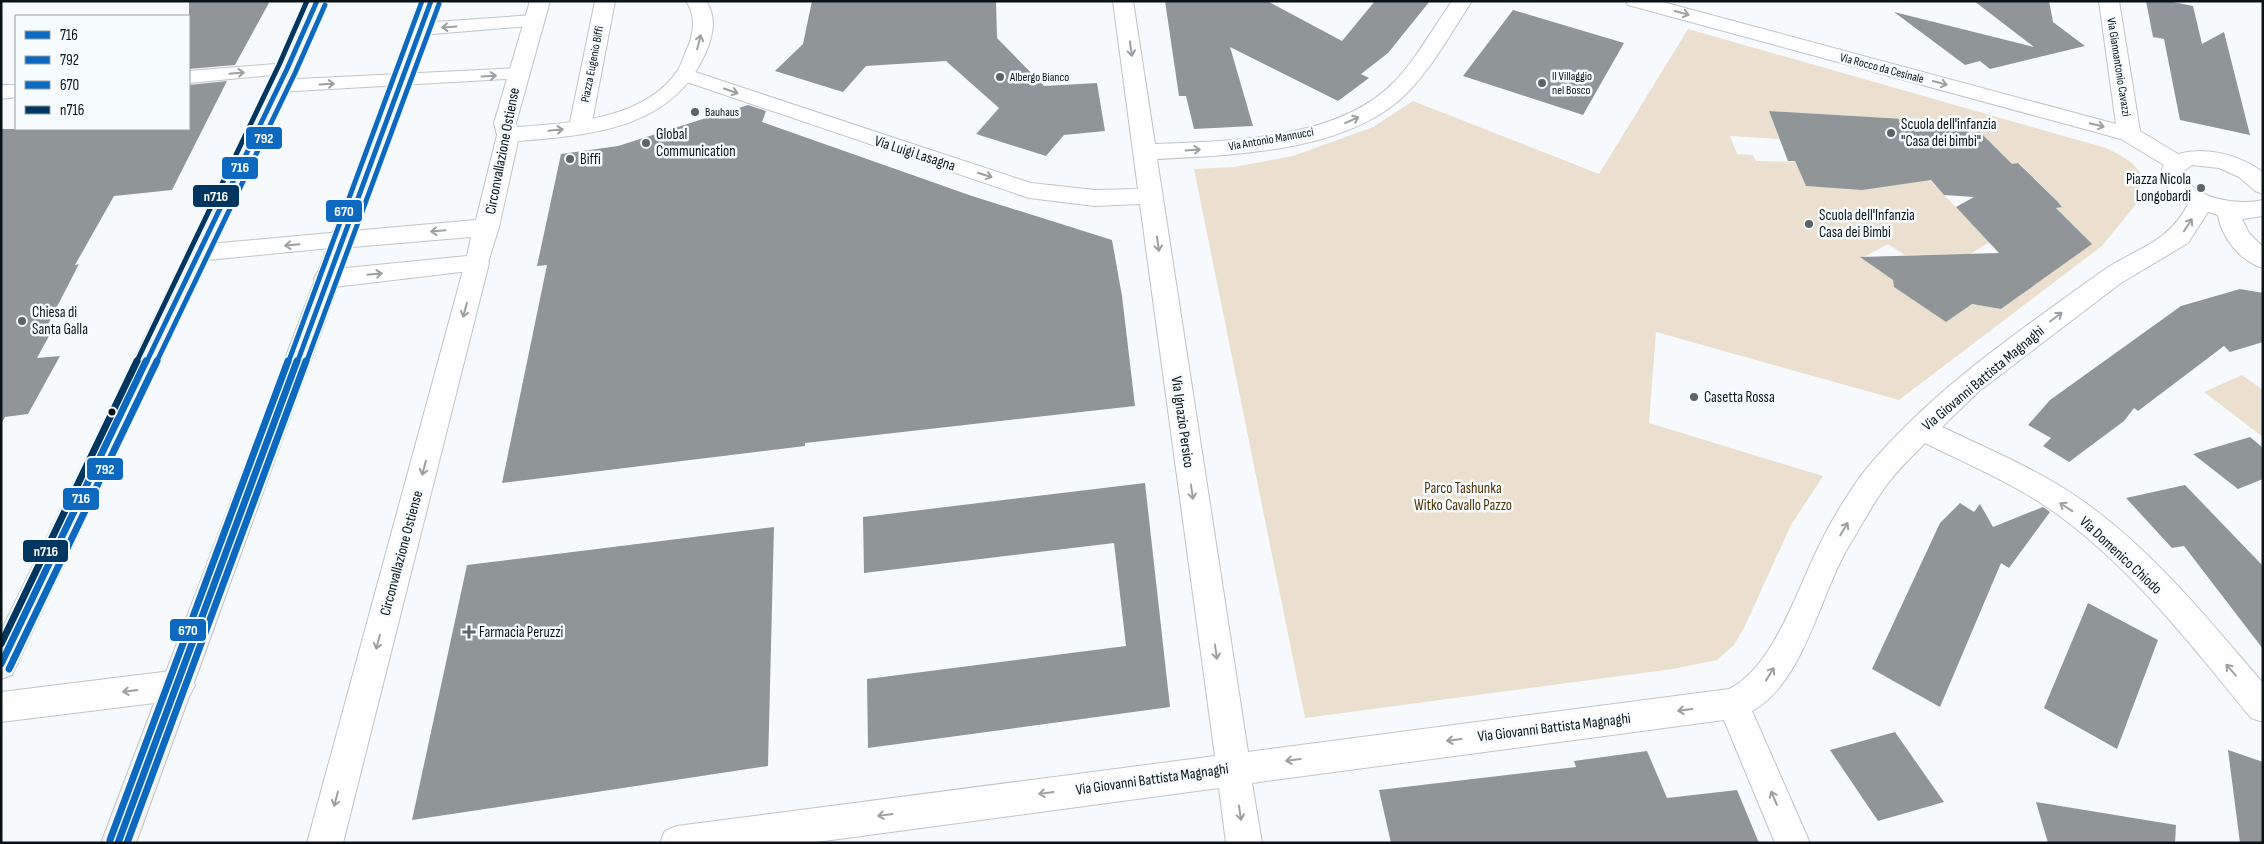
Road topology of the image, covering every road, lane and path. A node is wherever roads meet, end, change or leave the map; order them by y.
1 (317, 1) edge
2 (431, 1) edge
3 (540, 1) edge
4 (605, 1) edge
5 (1123, 1) edge
6 (1462, 1) edge
7 (1635, 1) edge
8 (2109, 1) edge
9 (704, 3) edge
10 (533, 21) junction
11 (421, 29) junction
12 (518, 74) junction
13 (685, 75) junction
14 (190, 77) edge
15 (282, 78) junction
16 (401, 80) junction
17 (15, 91) edge
18 (1, 92) edge
19 (580, 127) junction
20 (2129, 134) junction
21 (508, 135) junction
22 (1144, 152) junction
23 (2177, 163) junction
24 (2238, 168) junction
25 (2263, 172) edge
26 (1151, 196) junction
27 (2201, 202) junction
28 (2262, 203) edge
29 (2229, 211) junction
30 (487, 227) junction
31 (341, 240) junction
32 (198, 253) junction
33 (2263, 260) edge
34 (477, 263) junction
35 (326, 278) junction
36 (1921, 429) junction
37 (1, 665) edge
38 (178, 685) junction
39 (1733, 704) junction
40 (1, 707) edge
41 (2263, 707) edge
42 (1233, 768) junction
43 (118, 843) edge
44 (325, 843) edge
45 (678, 843) edge
46 (1244, 843) edge
47 (1793, 843) edge

1 - 15 main road
2 - 11 main road
3 - 10 street, Circonvallazione Ostiense
4 - 19 street, Piazza Eugenio Biffi
5 -> 22 street, Via Ignazio Persico
22 -> 6 street, Via Antonio Mannucci
7 -> 20 street, Via Rocco da Cesinale
8 - 20 street, Via Giannantonio Cavazzi
13 -> 9 street, Piazza Eugenio Biffi
10 -> 11 street
10 - 12 street, Circonvallazione Ostiense
11 - 16 main road
16 -> 12 street, Circonvallazione Ostiense
12 - 21 street, Circonvallazione Ostiense
13 - 19 street, Piazza Eugenio Biffi
13 -> 26 street, Via Luigi Lasagna
14 -> 15 street, Circonvallazione Ostiense
15 -> 16 street, Circonvallazione Ostiense
15 - 32 main road
16 - 31 main road
17 - 18 street
21 -> 19 street, Piazza Eugenio Biffi
20 - 23 street
21 - 30 street, Circonvallazione Ostiense
22 - 26 street, Via Ignazio Persico
23 - 24 street
23 - 27 street
24 - 25 street
24 - 28 street
26 -> 42 street, Via Ignazio Persico
27 - 29 street
36 -> 27 street, Via Giovanni Battista Magnaghi
28 - 29 street
29 - 33 street
30 -> 31 street, Circonvallazione Ostiense
30 - 34 street, Circonvallazione Ostiense
31 -> 32 street, Circonvallazione Ostiense
31 - 35 main road
32 - 37 main road
35 -> 34 street
34 -> 44 street, Circonvallazione Ostiense
35 - 38 main road
39 -> 36 street, Via Giovanni Battista Magnaghi
41 -> 36 street, Via Domenico Chiodo
38 -> 40 street
38 - 43 main road
39 -> 42 street, Via Giovanni Battista Magnaghi
47 -> 39 street
42 -> 45 street, Via Giovanni Battista Magnaghi
42 -> 46 street, Via Ignazio Persico

